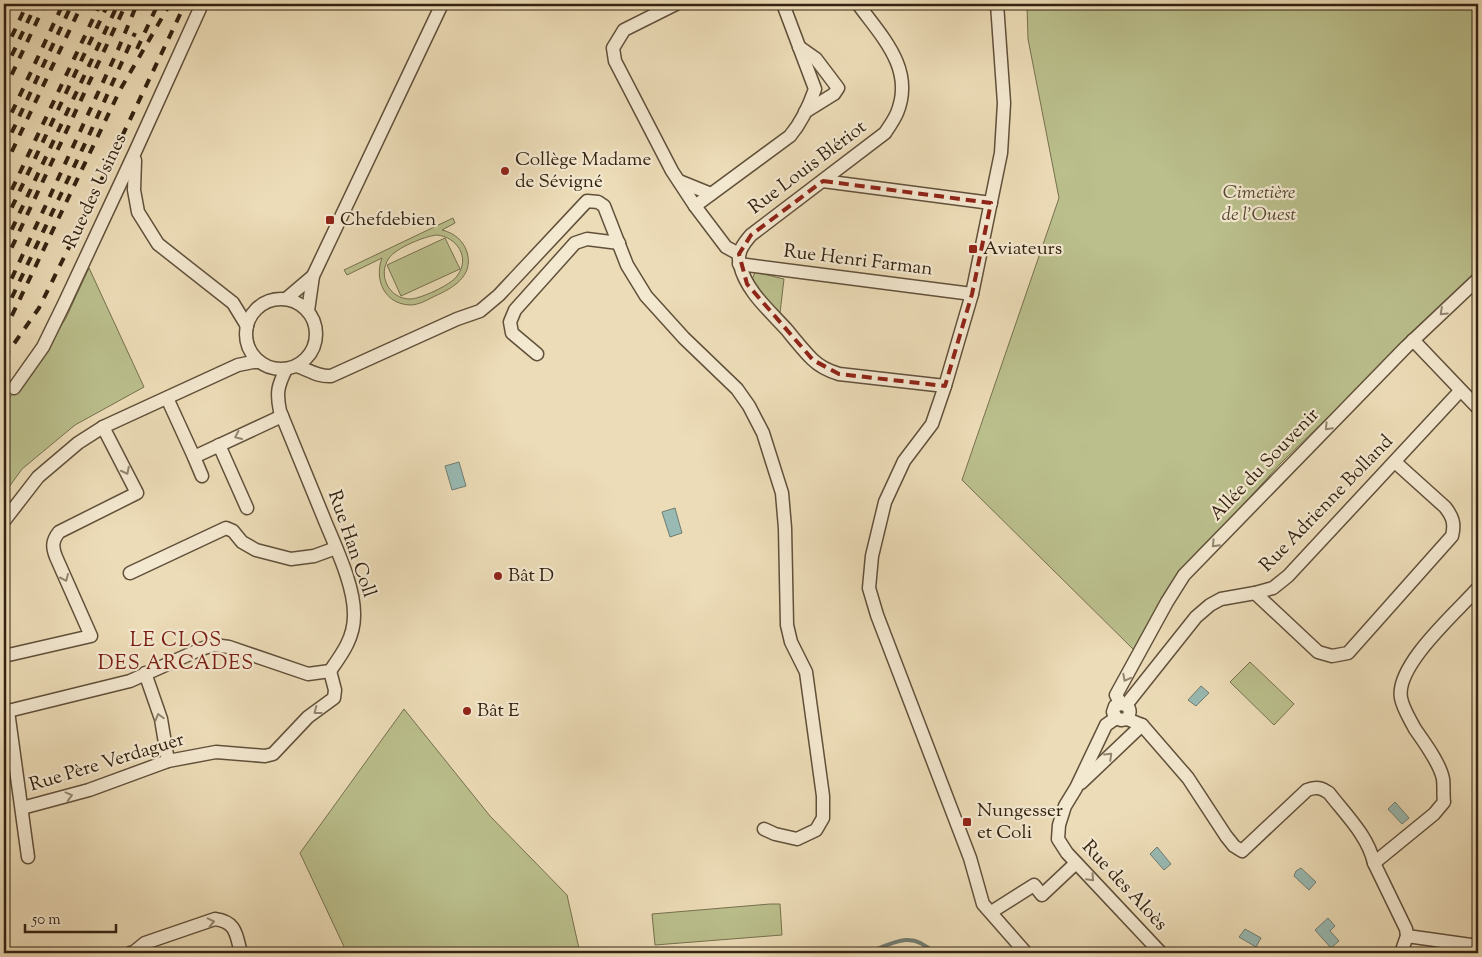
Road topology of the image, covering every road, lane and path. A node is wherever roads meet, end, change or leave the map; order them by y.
1 (202, 4) edge
2 (442, 4) edge
3 (676, 4) edge
4 (783, 4) edge
5 (858, 4) edge
6 (997, 4) edge
7 (799, 46) junction
8 (805, 112) junction
9 (135, 152) junction
10 (679, 181) junction
11 (823, 181) junction
12 (711, 194) junction
13 (991, 203) junction
14 (695, 206) junction
15 (619, 243) junction
16 (739, 259) junction
17 (313, 276) junction
18 (1478, 279) edge
19 (972, 294) junction
20 (286, 299) junction
21 (233, 303) junction
22 (257, 309) junction
23 (308, 311) junction
24 (247, 326) junction
25 (1413, 340) junction
26 (248, 346) junction
27 (537, 354) dead end
28 (310, 355) junction
29 (238, 365) junction
30 (265, 365) junction
31 (291, 367) junction
32 (311, 371) junction
33 (945, 386) junction
34 (278, 387) junction
35 (14, 388) dead end
36 (1460, 391) junction
37 (167, 398) junction
38 (1478, 408) edge
39 (282, 416) junction
40 (103, 428) junction
41 (219, 445) junction
42 (194, 457) junction
43 (1395, 462) junction
44 (202, 476) dead end
45 (247, 508) dead end
46 (4, 521) edge
47 (336, 548) junction
48 (130, 573) dead end
49 (1255, 593) junction
50 (1475, 595) edge
51 (4, 656) edge
52 (330, 671) junction
53 (145, 673) junction
54 (1124, 704) junction
55 (6, 711) edge
56 (1121, 718) junction
57 (1142, 725) junction
58 (168, 761) junction
59 (1076, 788) junction
60 (22, 808) junction
61 (764, 829) dead end
62 (28, 857) dead end
63 (1076, 862) junction
64 (1374, 863) junction
65 (973, 866) junction
66 (996, 909) junction
67 (1005, 930) junction
68 (1407, 936) junction
69 (1478, 946) edge
70 (1464, 949) edge
71 (133, 953) edge
72 (241, 953) edge
73 (1026, 953) edge
74 (1161, 953) edge
75 (1401, 953) edge

1 - 9 street, Rue des Usines
2 - 17 street
3 - 10 street
4 - 7 street, Rue Louis Blériot
5 - 11 street, Rue Louis Blériot
6 - 13 street
7 - 8 street, Rue Louis Blériot
7 - 8 street, Rue Louis Blériot
8 - 12 street, Rue Louis Blériot
9 - 21 street
9 - 35 street, Rue des Usines
10 - 12 street
10 - 14 street
11 - 13 street
11 - 16 street, Rue Louis Blériot
12 - 14 street, Rue Louis Blériot
13 - 19 street
14 - 16 street
15 - 27 street
15 - 32 street
15 - 61 street
16 - 19 street, Rue Henri Farman
16 - 33 street
17 - 20 street
17 - 23 street
18 -> 25 street, Allée du Souvenir
19 - 33 street
20 - 22 street
20 - 23 street
21 - 22 street
21 - 24 street
22 - 24 street
23 - 28 street
24 - 26 street
25 - 36 street
25 -> 54 street, Allée du Souvenir
26 - 29 street
26 - 30 street
28 - 31 street
28 - 32 street
29 - 30 street
29 - 37 street
30 - 31 street
30 - 34 street, Rue Han Coll
31 - 32 street
31 - 34 street
33 - 65 street
34 - 39 street, Rue Han Coll
36 - 38 street
36 - 43 street, Rue Adrienne Bolland
37 - 40 street
37 - 42 street
39 -> 41 street
39 - 47 street, Rue Han Coll
40 - 46 street
40 -> 51 street
41 - 42 street
41 - 45 street
42 - 44 street
43 - 49 street, Rue Adrienne Bolland
43 - 49 street
47 - 48 street
47 - 52 street, Rue Han Coll
49 - 54 street, Rue Adrienne Bolland
50 - 64 street
52 - 53 street
52 -> 58 street, Rue Père Verdaguer
53 - 55 street
58 -> 53 street
54 - 56 street
55 - 60 street
56 - 57 street
56 - 59 street, Rue des Aloès
59 -> 57 street, Rue des Aloès
57 - 64 street
60 -> 58 street, Rue Père Verdaguer
59 - 63 street, Rue des Aloès
60 - 62 street
63 - 66 street
63 -> 74 street, Rue des Aloès
64 - 68 street
65 - 66 street
65 - 67 street
66 - 67 street
67 - 73 street
68 - 70 street
68 - 75 street
69 - 70 street
71 -> 72 street

